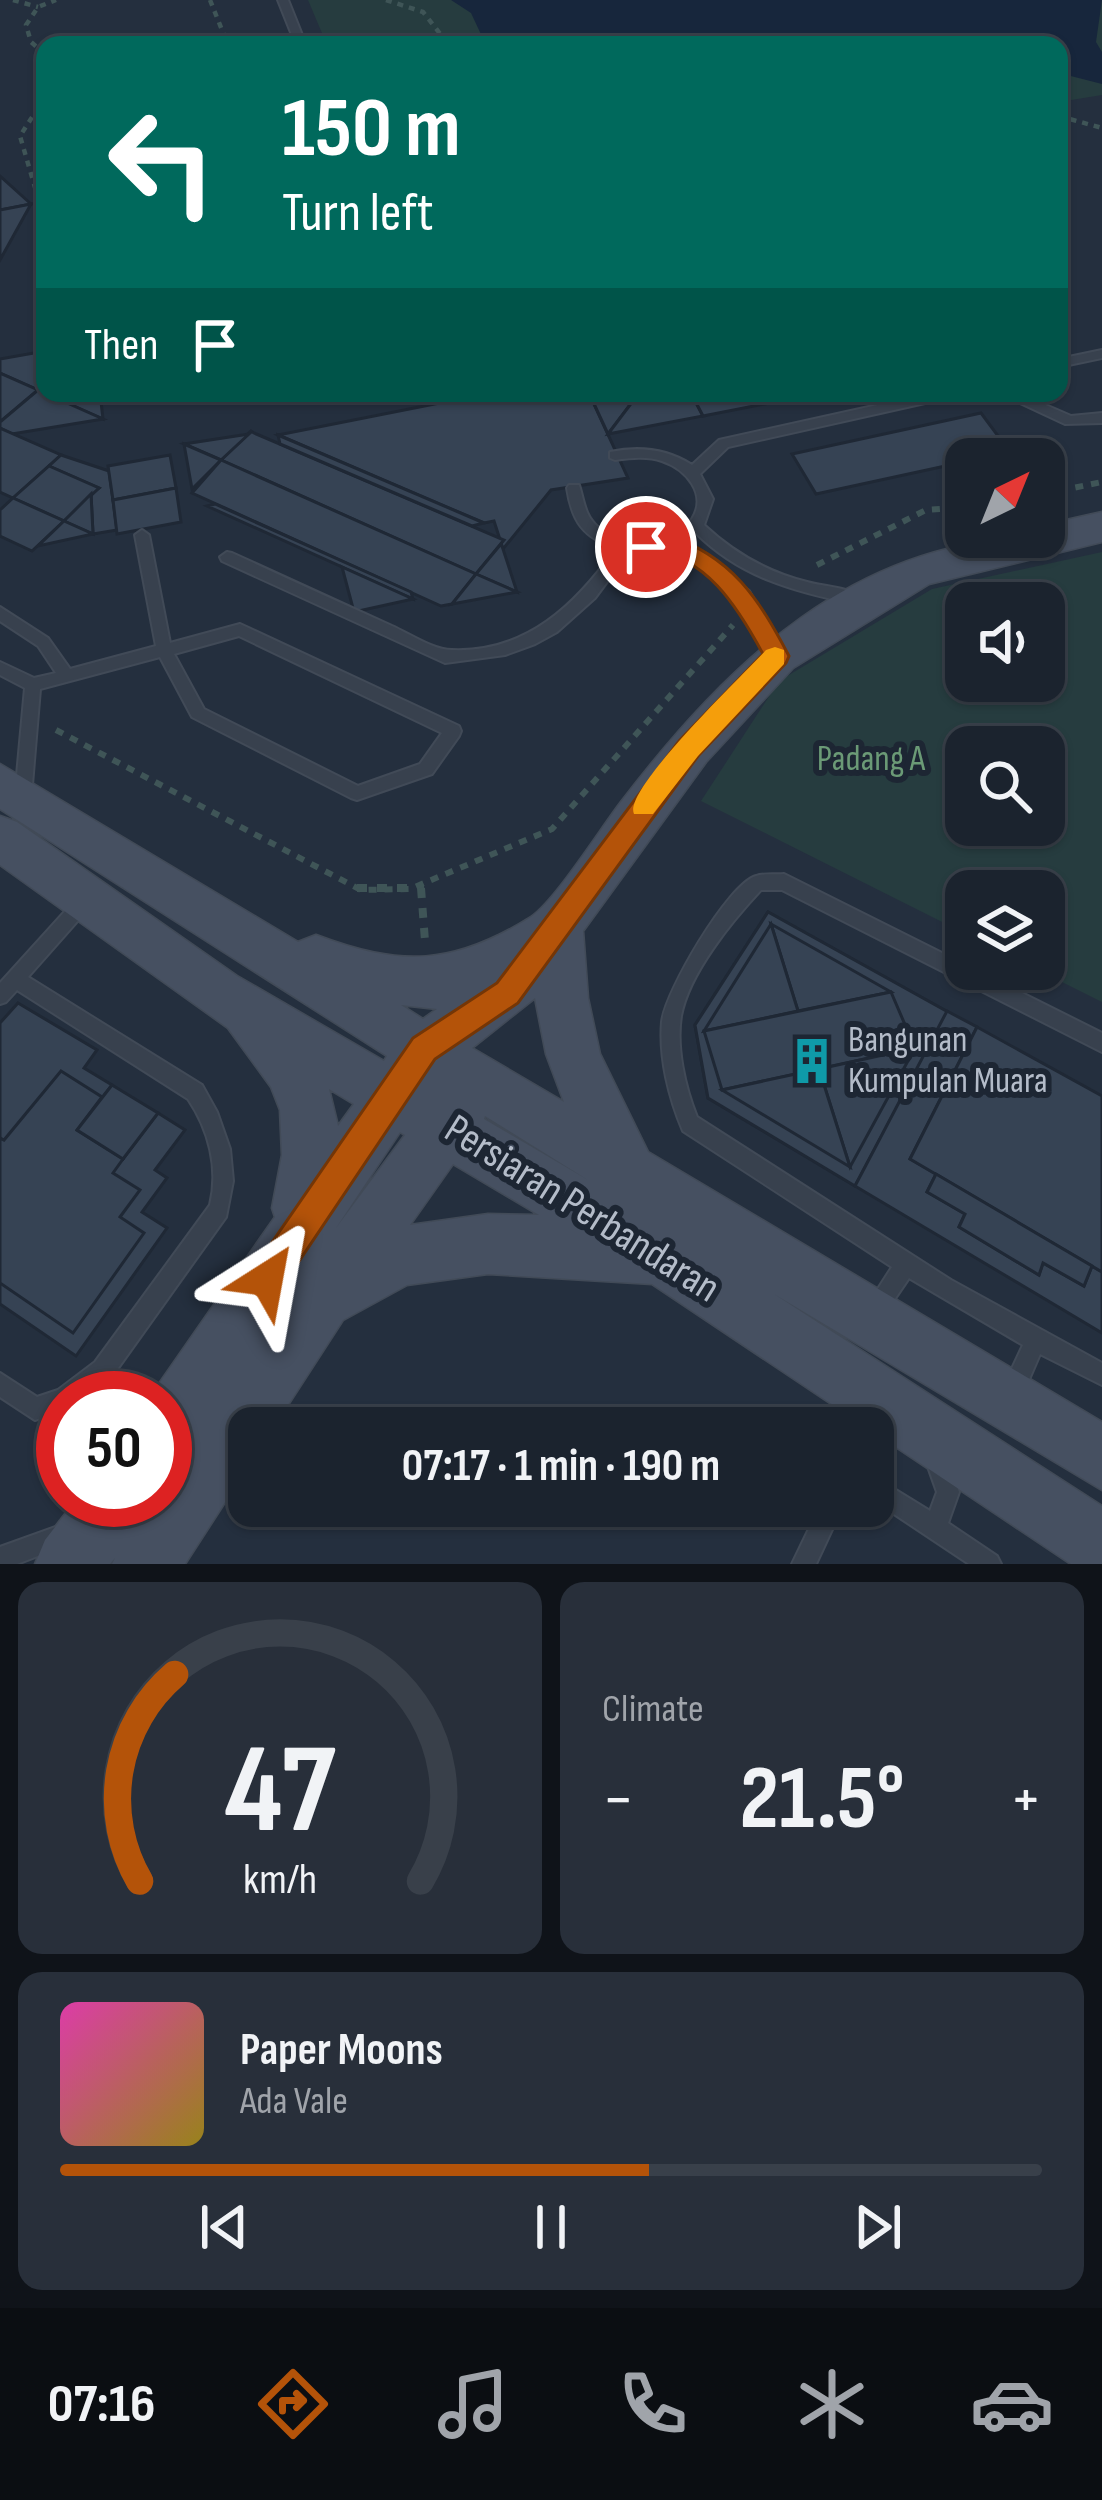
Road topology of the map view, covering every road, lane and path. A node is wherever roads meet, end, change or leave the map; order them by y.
1 (13, 0) edge
2 (56, 0) edge
3 (210, 0) edge
4 (283, 0) edge
5 (386, 0) edge
6 (38, 7) junction
7 (224, 36) edge
8 (297, 36) edge
9 (442, 36) edge
10 (36, 45) edge
11 (36, 111) edge
12 (1068, 119) edge
13 (1102, 128) edge
14 (36, 183) edge
15 (1102, 354) edge
16 (1068, 361) edge
17 (911, 402) edge
18 (1027, 402) edge
19 (1102, 418) edge
20 (616, 455) dead end
21 (693, 472) junction
22 (1102, 482) edge
23 (574, 488) dead end
24 (1065, 490) edge
25 (945, 509) edge
26 (697, 526) junction
27 (1102, 527) edge
28 (142, 535) dead end
29 (667, 543) junction
30 (626, 545) junction
31 (227, 556) dead end
32 (789, 584) junction
33 (864, 600) junction
34 (751, 612) junction
35 (0, 613) edge
36 (164, 650) junction
37 (777, 656) junction
38 (0, 668) edge
39 (66, 676) junction
40 (33, 685) junction
41 (30, 716) junction
42 (8, 806) edge
43 (87, 898) junction
44 (201, 912) junction
45 (556, 930) junction
46 (15, 979) junction
47 (218, 993) junction
48 (507, 993) junction
49 (0, 996) edge
50 (1102, 1043) edge
51 (406, 1071) junction
52 (463, 1103) junction
53 (627, 1171) junction
54 (292, 1241) junction
55 (662, 1256) junction
56 (906, 1264) junction
57 (311, 1314) junction
58 (870, 1318) junction
59 (1035, 1342) junction
60 (102, 1371) edge
61 (1102, 1374) edge
62 (0, 1384) edge
63 (192, 1390) edge
64 (1008, 1401) junction
65 (36, 1408) edge
66 (912, 1420) junction
67 (1102, 1458) edge
68 (894, 1501) edge
69 (822, 1527) edge
70 (935, 1527) junction
71 (109, 1537) edge
72 (1102, 1545) edge
73 (0, 1559) edge
74 (804, 1564) edge
75 (989, 1564) edge

1 - 6 path
2 - 6 path
3 - 7 path
4 - 8 lane
5 - 9 path
6 - 10 path
11 - 14 path
12 - 13 path
15 - 16 lane
17 - 21 lane
18 - 19 lane
20 - 21 lane
21 - 26 lane
22 - 24 path
23 - 30 lane
25 - 32 path
26 - 29 lane
26 - 32 lane
27 - 33 main road
28 - 36 lane
29 - 30 lane
29 - 34 lane
30 - 31 lane
32 - 33 lane
33 - 37 main road
34 - 37 lane
34 - 41 path
35 - 39 lane
36 - 36 lane
36 - 39 lane
37 - 45 main road
38 - 40 lane
39 - 40 lane
40 - 41 lane
41 - 42 lane
42 - 43 main road, Persiaran Perbandaran
42 - 44 main road, Persiaran Perbandaran
43 - 46 lane
43 - 47 main road, Persiaran Perbandaran
44 - 45 main road
44 - 51 main road, Persiaran Perbandaran
45 - 48 main road
45 - 53 main road
46 - 49 lane
46 - 60 lane
47 - 51 main road, Persiaran Perbandaran
47 - 54 main road
48 - 51 main road
48 - 52 main road
50 - 56 lane
51 - 52 main road, Persiaran Perbandaran
51 - 54 main road
52 - 53 main road, Persiaran Perbandaran
52 - 55 main road, Persiaran Perbandaran
52 - 57 main road
53 - 58 main road, Persiaran Perbandaran
54 - 63 main road
55 - 57 main road
55 - 66 main road, Persiaran Perbandaran
56 - 58 lane
56 - 59 lane
57 - 71 main road
58 - 64 main road, Persiaran Perbandaran
59 - 61 lane
59 - 64 lane
62 - 65 lane
64 - 67 main road, Persiaran Perbandaran
66 - 70 lane
66 - 72 main road, Persiaran Perbandaran
68 - 70 lane
69 - 74 lane
70 - 75 lane
71 - 73 lane

